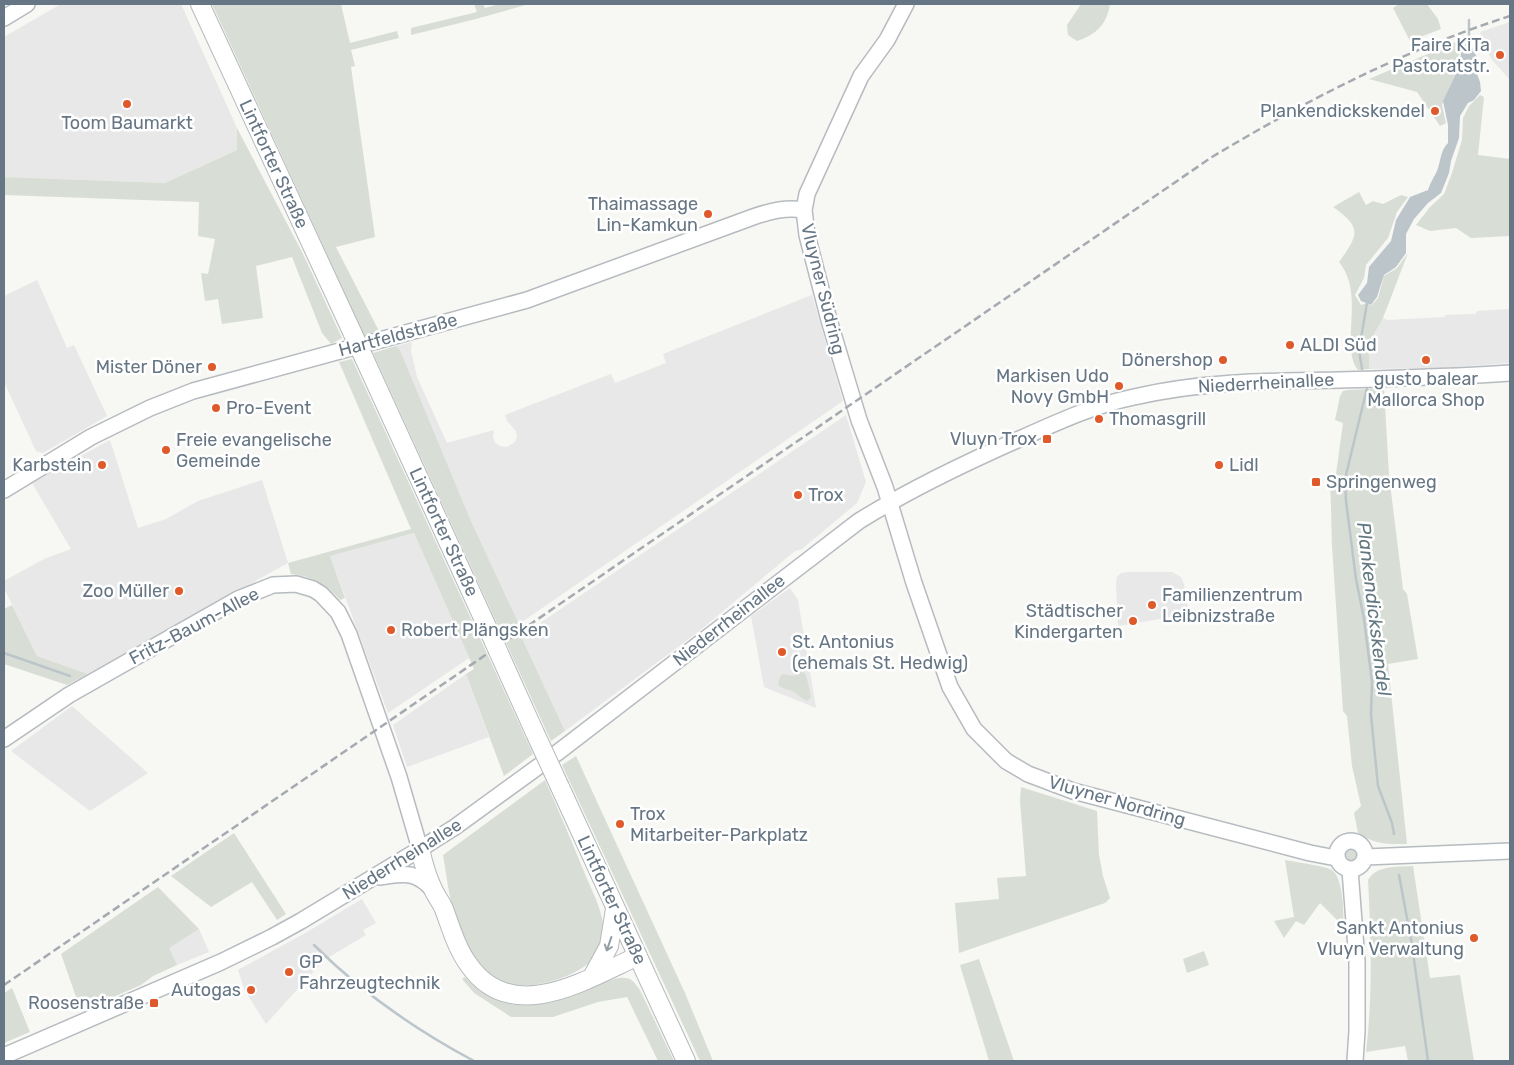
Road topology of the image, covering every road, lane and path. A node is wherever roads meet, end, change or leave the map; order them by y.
1 (27, 4) edge
2 (200, 4) edge
3 (906, 4) edge
4 (4, 18) edge
5 (804, 210) junction
6 (1510, 373) edge
7 (4, 490) edge
8 (890, 502) junction
9 (4, 739) edge
10 (424, 846) junction
11 (1510, 851) edge
12 (1365, 857) junction
13 (1336, 858) junction
14 (1350, 870) junction
15 (374, 878) junction
16 (432, 888) junction
17 (443, 906) junction
18 (615, 908) junction
19 (638, 956) junction
20 (592, 977) junction
21 (6, 1055) edge
22 (686, 1061) edge
23 (1354, 1061) edge

1 - 4 street
2 - 18 main road, Lintforter Straße, bridge
3 - 5 street, Vluyner Südring
5 - 7 street, Hartfeldstraße
5 - 8 street, Vluyner Südring
6 - 8 street, Niederrheinallee
8 - 10 street, Niederrheinallee
8 - 13 street, Vluyner Nordring
9 - 10 street, Fritz-Baum-Allee
10 - 15 street, Niederrheinallee
10 - 16 main road
10 - 17 main road
11 - 12 street
12 - 13 street
12 - 14 street
13 - 14 street
14 - 23 street
15 - 16 street
15 - 21 street, Niederrheinallee
16 - 17 main road
17 - 20 main road
18 - 19 main road, Lintforter Straße
18 -> 20 main road
19 - 20 main road
19 - 22 main road, Lintforter Straße

